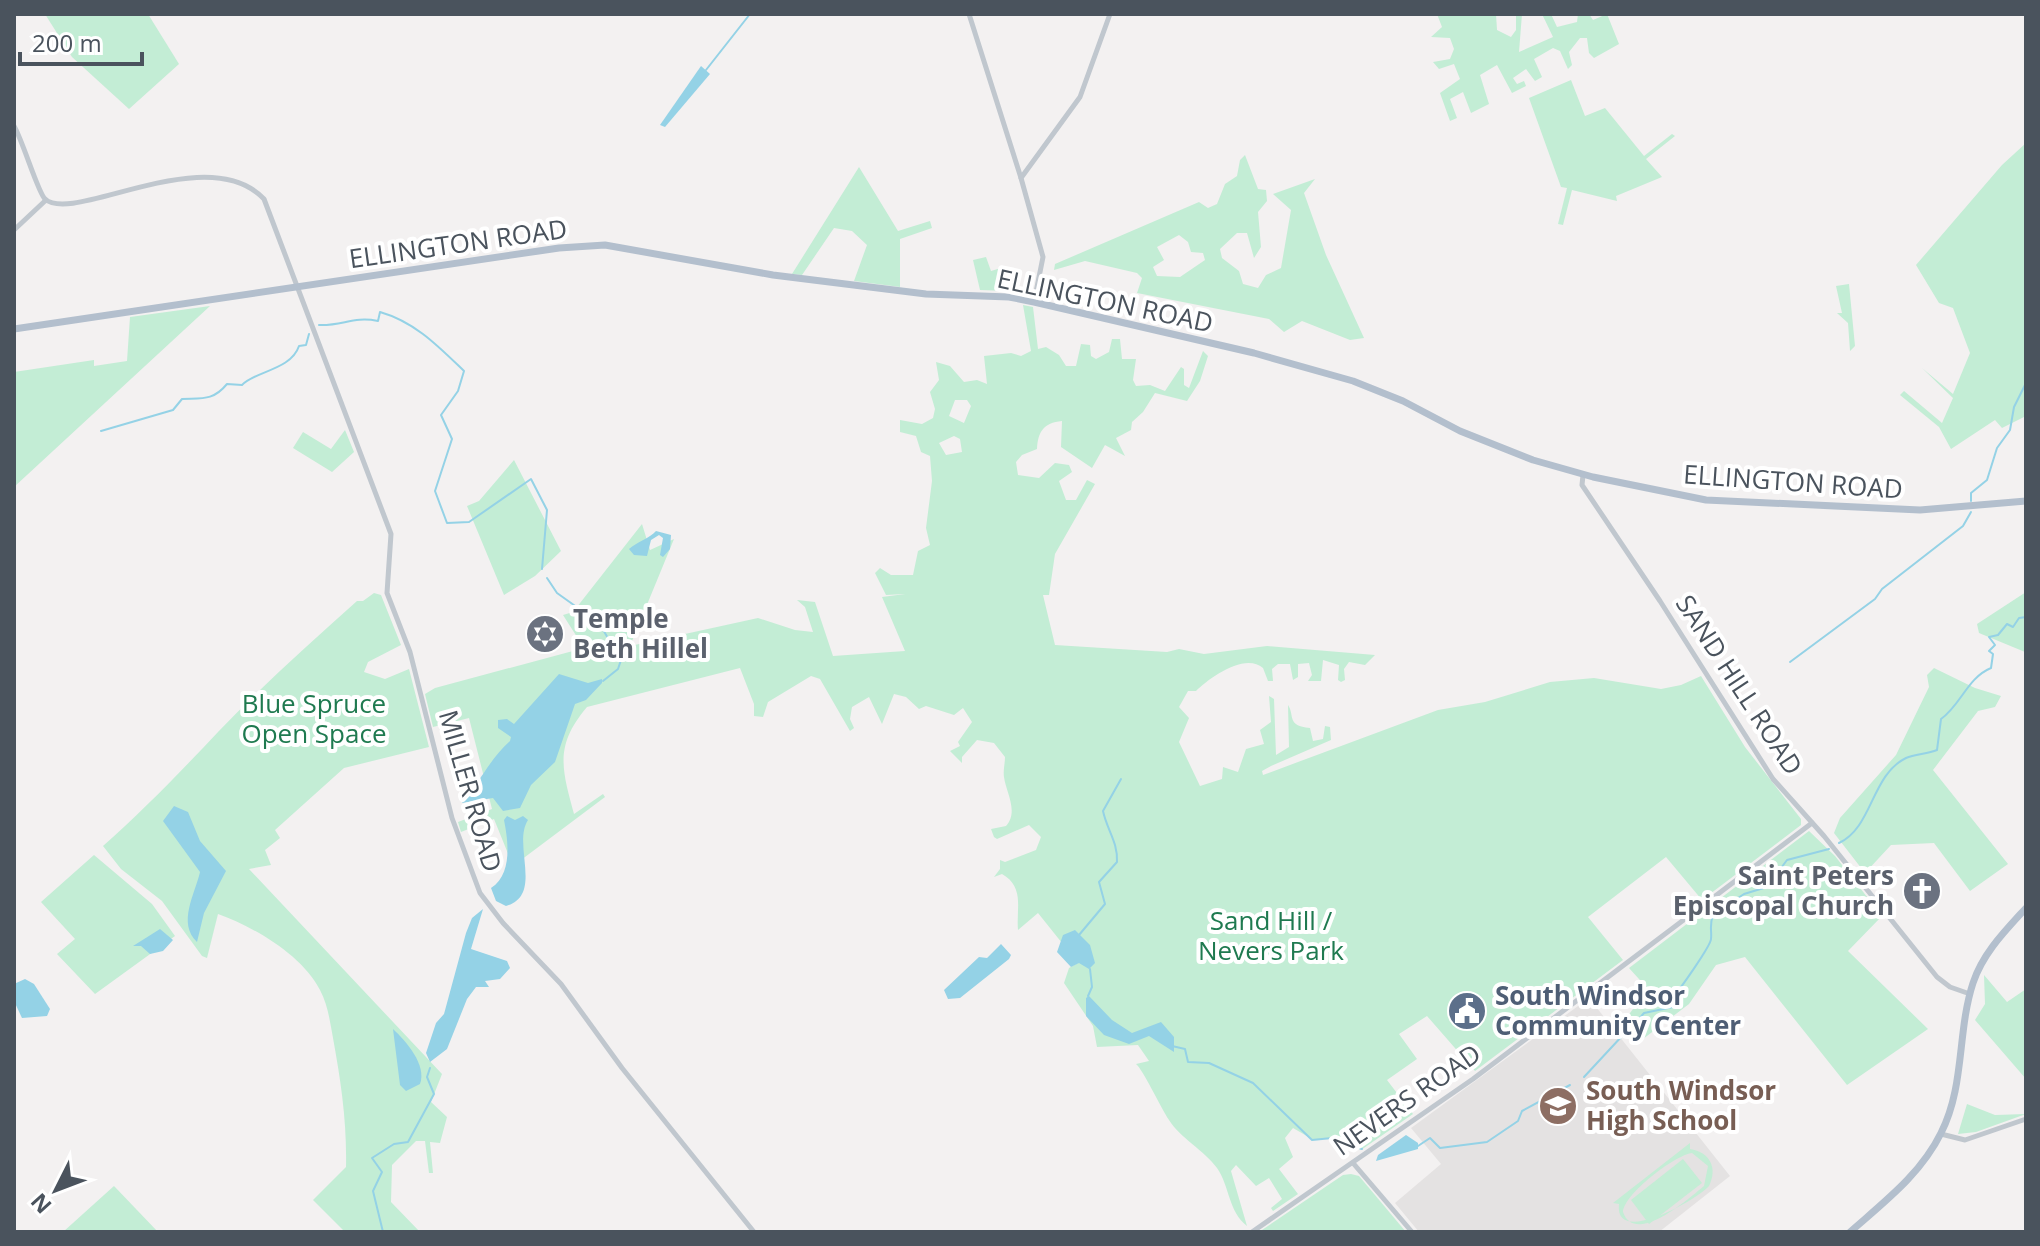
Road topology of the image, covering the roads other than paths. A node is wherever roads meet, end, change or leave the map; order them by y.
1 (969, 14) edge
2 (1110, 14) edge
3 (14, 126) edge
4 (1021, 178) junction
5 (46, 200) junction
6 (14, 230) edge
7 (298, 287) junction
8 (1034, 302) junction
9 (14, 329) edge
10 (1583, 475) junction
11 (2026, 501) edge
12 (1812, 823) junction
13 (2026, 908) edge
14 (1970, 994) junction
15 (2024, 1121) edge
16 (1941, 1134) junction
17 (1353, 1163) junction
18 (754, 1232) edge
19 (1252, 1232) edge
20 (1412, 1232) edge
21 (1850, 1232) edge

1 - 4 street
2 - 4 street
3 - 5 street
4 - 8 street
5 - 6 street
5 - 7 street, MILLER ROAD
7 - 8 main road, ELLINGTON ROAD
7 - 9 main road, ELLINGTON ROAD
7 - 18 street, MILLER ROAD
8 - 10 main road, ELLINGTON ROAD
10 - 11 main road, ELLINGTON ROAD
10 - 12 street, SAND HILL ROAD
12 - 14 street, SAND HILL ROAD
12 - 17 street, NEVERS ROAD
13 - 14 main road
14 - 16 main road
15 - 16 street
16 - 21 main road
17 - 19 street, NEVERS ROAD
17 - 20 street

